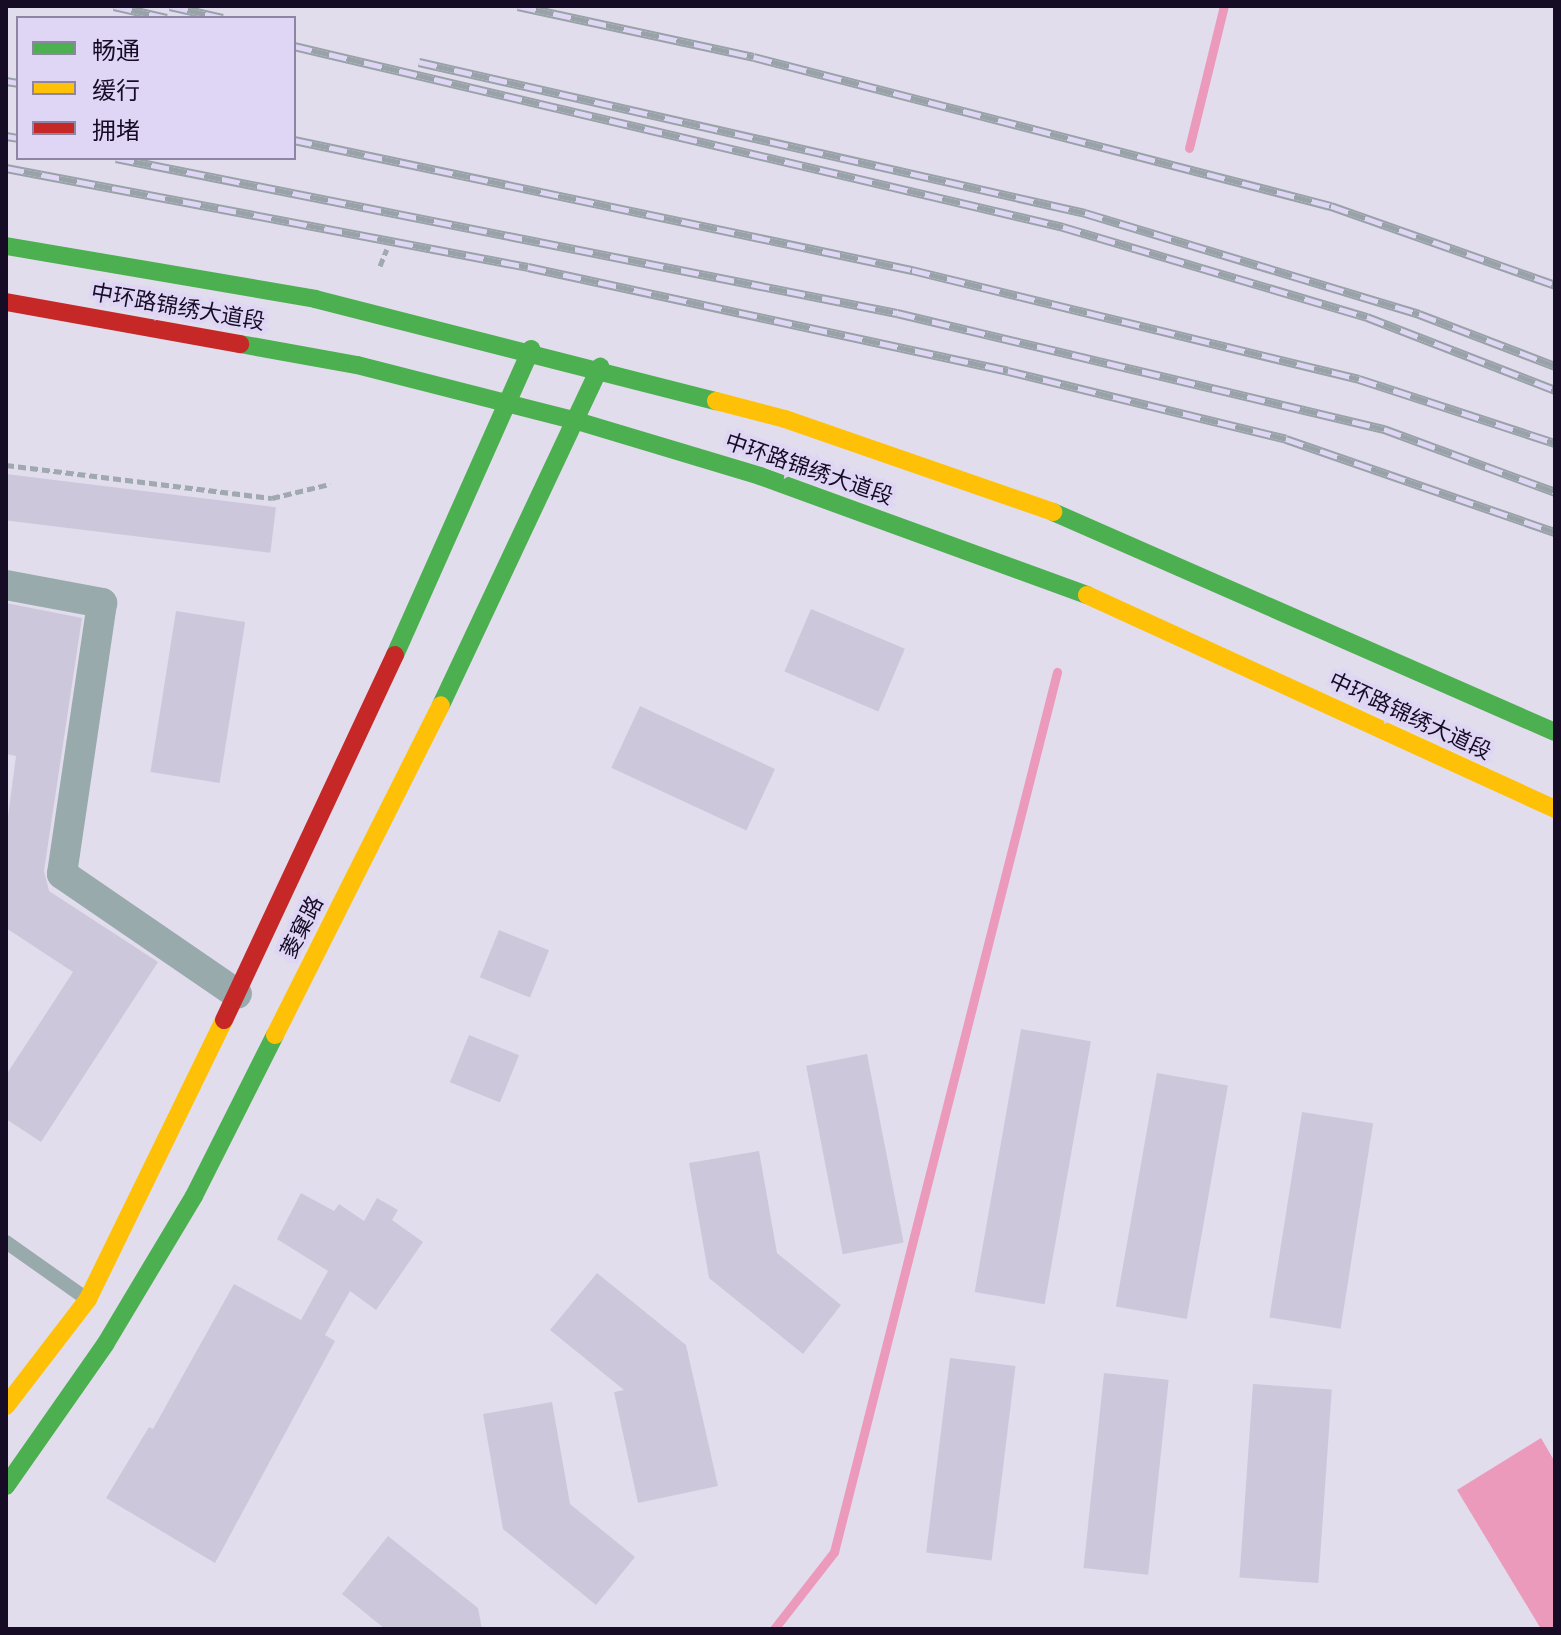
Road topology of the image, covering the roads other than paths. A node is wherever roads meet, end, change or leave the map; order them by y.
1 (6, 246) edge
2 (6, 302) edge
3 (531, 349) junction
4 (600, 367) junction
5 (508, 405) junction
6 (577, 421) junction
7 (6, 585) edge
8 (1555, 732) edge
9 (1555, 809) edge
10 (237, 994) junction
11 (6, 1242) edge
12 (88, 1299) junction
13 (6, 1406) edge
14 (6, 1486) edge

1 - 3 main road, 中环路锦绣大道段
2 - 5 main road, 中环路锦绣大道段
3 - 4 main road, 中环路锦绣大道段
3 - 5 main road, 菱窠路
4 - 6 main road, 菱窠路
4 - 8 main road, 中环路锦绣大道段
5 - 6 main road, 中环路锦绣大道段
5 - 10 main road, 菱窠路
6 - 9 main road, 中环路锦绣大道段
6 - 14 main road, 菱窠路
7 - 10 street
10 - 12 main road, 菱窠路
11 - 12 lane
12 - 13 main road, 菱窠路

